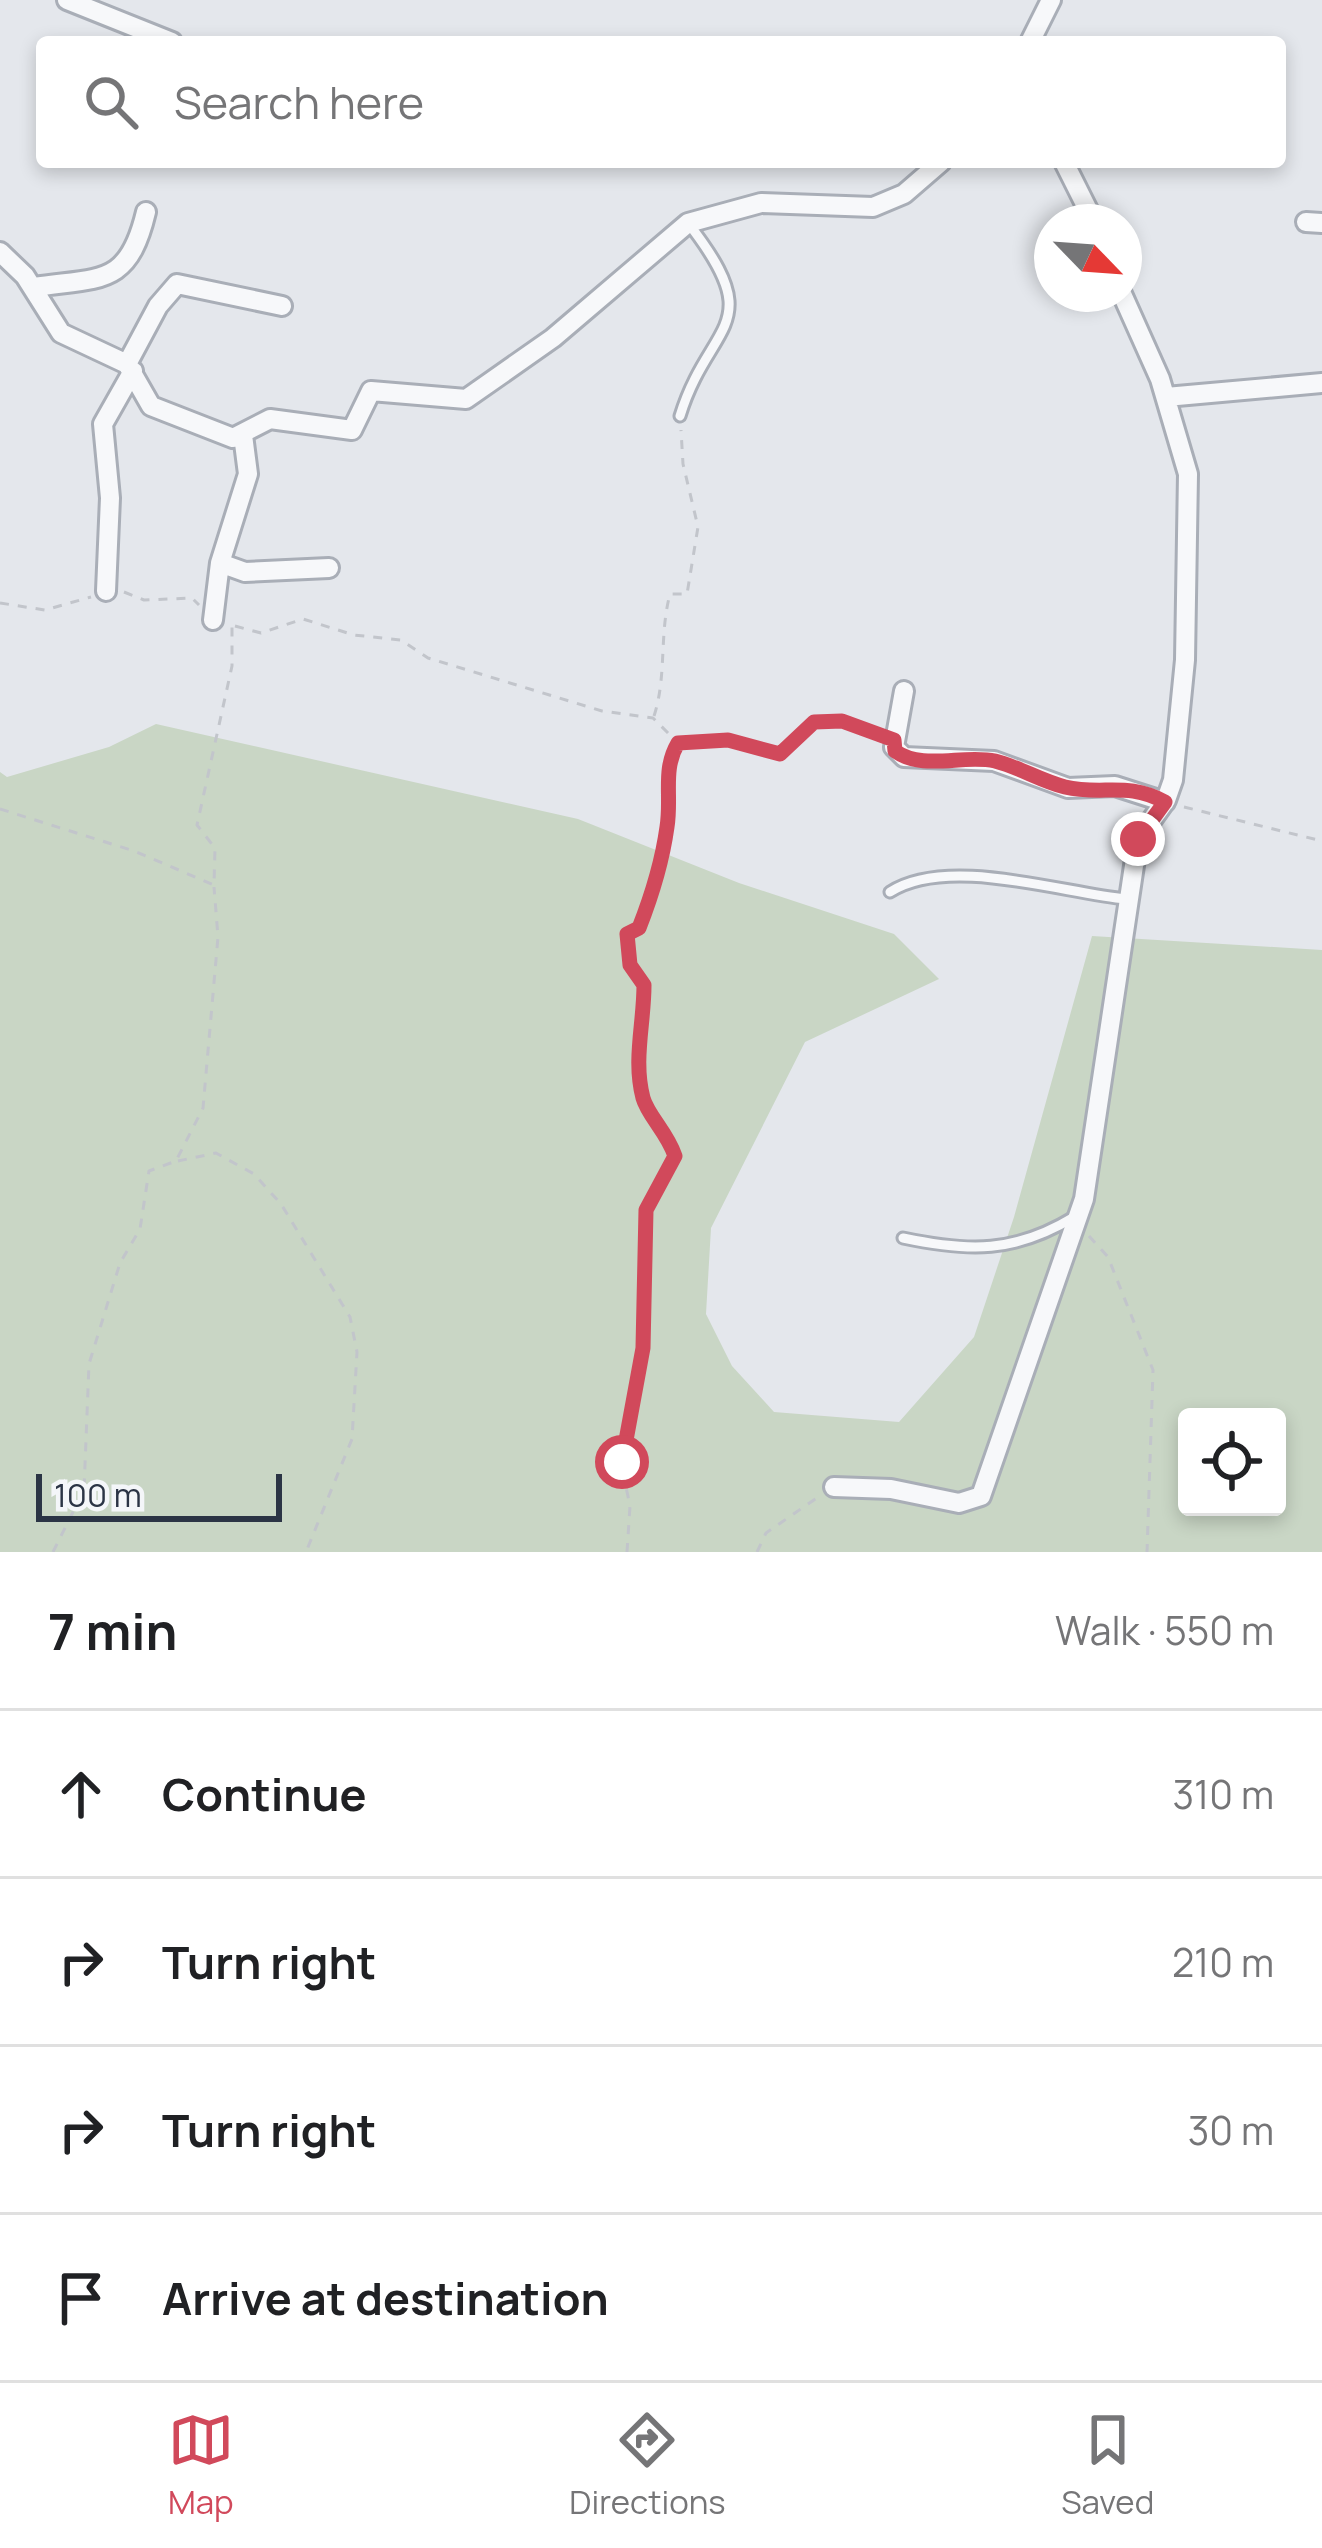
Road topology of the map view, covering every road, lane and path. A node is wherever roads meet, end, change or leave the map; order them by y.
1 (68, 0) edge
2 (1051, 0) edge
3 (157, 36) edge
4 (1033, 36) edge
5 (934, 168) edge
6 (1067, 168) edge
7 (1085, 204) edge
8 (146, 212) dead end
9 (688, 223) junction
10 (0, 252) edge
11 (34, 287) junction
12 (282, 306) dead end
13 (1130, 312) edge
14 (130, 368) junction
15 (1322, 383) edge
16 (1166, 397) junction
17 (680, 416) joint
18 (243, 435) junction
19 (220, 562) junction
20 (329, 568) dead end
21 (106, 590) dead end
22 (213, 620) joint
23 (234, 626) junction
24 (904, 691) dead end
25 (653, 718) junction
26 (894, 740) junction
27 (678, 743) junction
28 (1165, 801) junction
29 (0, 809) edge
30 (1322, 842) edge
31 (214, 885) junction
32 (890, 892) dead end
33 (1126, 898) junction
34 (176, 1162) junction
35 (1077, 1217) junction
36 (903, 1238) dead end
37 (833, 1487) joint
38 (53, 1552) edge
39 (306, 1552) edge
40 (626, 1552) edge
41 (757, 1552) edge
42 (1147, 1552) edge

1 - 3 street
2 - 4 street
5 - 9 street
6 - 7 street
8 - 11 street
9 - 17 lane
9 - 18 street
10 - 11 street
11 - 14 street
12 - 14 street
13 - 16 street
14 - 18 street
14 - 21 street
15 - 16 street
16 - 28 street
17 - 25 path
18 - 19 street
19 - 20 street
19 - 22 street
22 - 23 path
23 - 25 path
23 - 31 path
24 - 26 street
25 - 27 path
26 - 27 path
26 - 28 street
27 - 40 path
28 - 30 path
28 - 33 street
29 - 31 path
31 - 34 path
32 - 33 lane
33 - 35 street
34 - 38 path
34 - 39 path
35 - 36 lane
35 - 37 street
35 - 42 path
37 - 41 path

